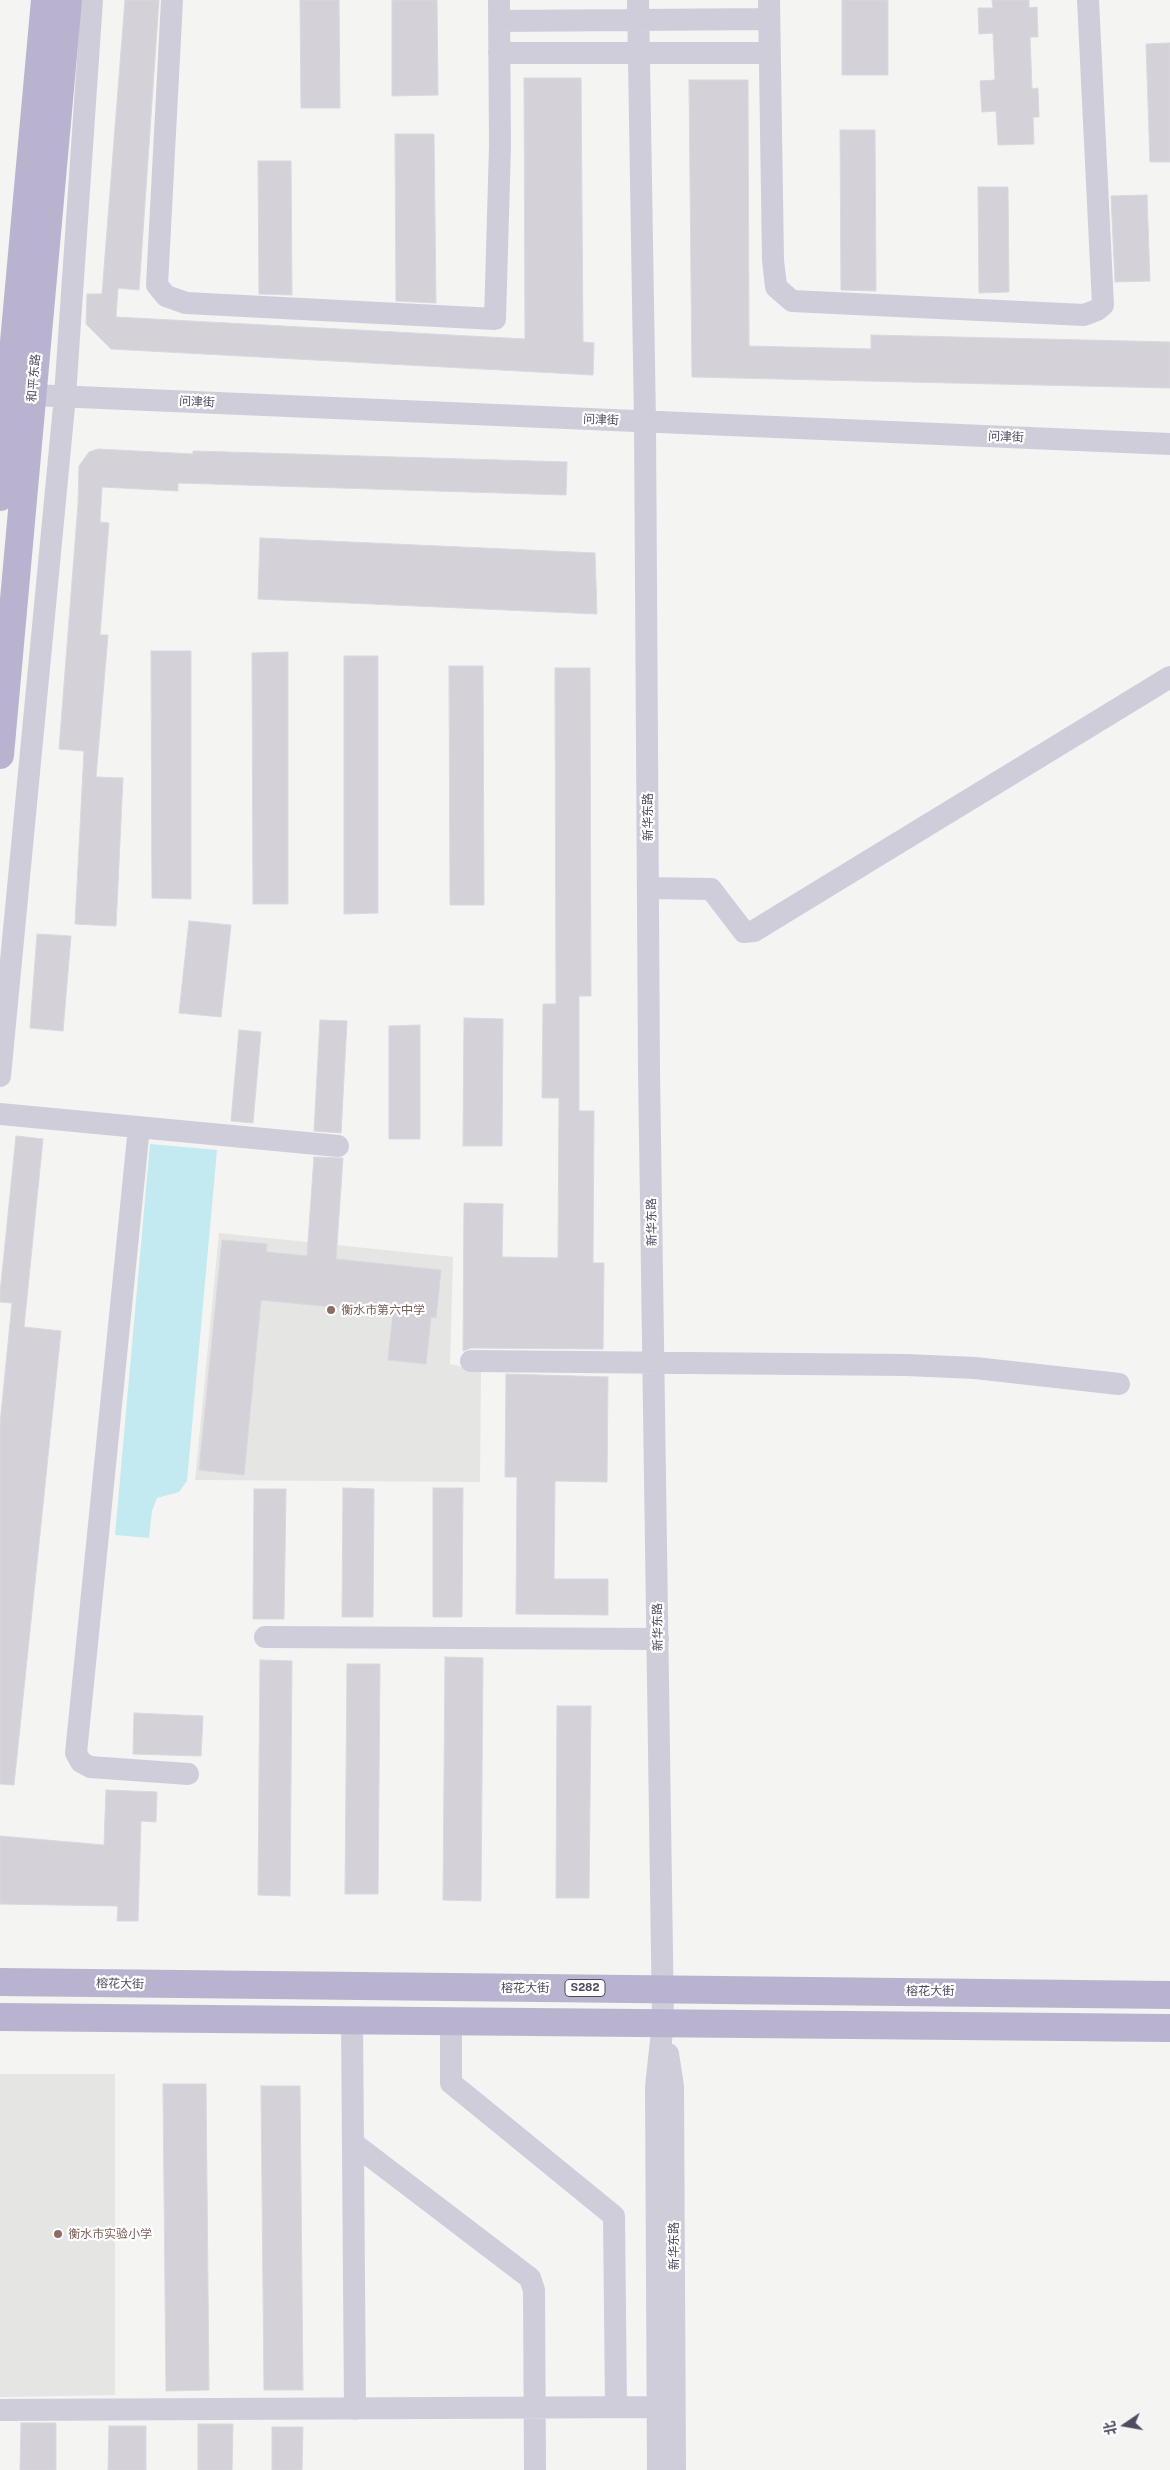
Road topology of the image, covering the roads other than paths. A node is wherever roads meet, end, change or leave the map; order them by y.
1 (45, 0) edge
2 (68, 0) edge
3 (92, 0) edge
4 (172, 0) edge
5 (1088, 0) edge
6 (769, 9) edge
7 (638, 10) edge
8 (499, 11) edge
9 (499, 53) junction
10 (639, 53) junction
11 (770, 53) junction
12 (32, 395) junction
13 (65, 396) junction
14 (4, 409) edge
15 (645, 422) junction
16 (1170, 444) edge
17 (0, 497) edge
18 (1170, 677) edge
19 (0, 755) edge
20 (648, 888) junction
21 (0, 1076) edge
22 (0, 1114) edge
23 (138, 1127) junction
24 (338, 1146) dead end
25 (471, 1361) dead end
26 (654, 1363) junction
27 (1119, 1384) dead end
28 (265, 1637) dead end
29 (658, 1639) junction
30 (188, 1774) dead end
31 (0, 1982) edge
32 (663, 1989) junction
33 (1170, 1995) edge
34 (0, 2017) edge
35 (352, 2020) junction
36 (451, 2021) junction
37 (663, 2022) junction
38 (1170, 2028) edge
39 (353, 2143) junction
40 (658, 2407) junction
41 (355, 2408) junction
42 (534, 2408) junction
43 (616, 2408) junction
44 (0, 2410) edge
45 (535, 2470) edge
46 (658, 2470) edge
47 (675, 2470) edge

1 - 14 main road, 和平东路
2 - 12 main road, 和平东路
3 - 13 street
4 - 9 street
5 - 11 street
6 - 7 street
6 - 11 street
7 - 8 street
7 - 10 street, 新华东路
8 - 9 street
9 - 10 street
10 - 11 street
10 - 15 street, 新华东路
12 - 13 street, 问津街
12 - 19 main road, 和平东路
13 - 15 street, 问津街
13 - 21 street
14 - 17 main road, 和平东路
15 - 16 street, 问津街
15 - 20 street, 新华东路
18 - 20 street
20 - 26 street, 新华东路
22 - 23 street
23 - 24 street
23 - 30 street
25 - 26 street
26 - 27 street
26 - 29 street, 新华东路
28 - 29 street
29 - 32 street, 新华东路
31 - 32 main road, 榕花大街 / S282
32 - 33 main road, 榕花大街 / S282
32 - 37 street, 新华东路
34 - 35 main road
35 - 36 main road
35 - 39 street
36 - 37 main road
36 - 43 street
37 - 38 main road
37 - 40 street, 新华东路
37 - 47 street, 新华东路
39 - 41 street
39 - 42 street
40 - 43 street
40 - 46 street, 新华东路
41 - 42 street
41 - 44 street
42 - 43 street
42 - 45 street

